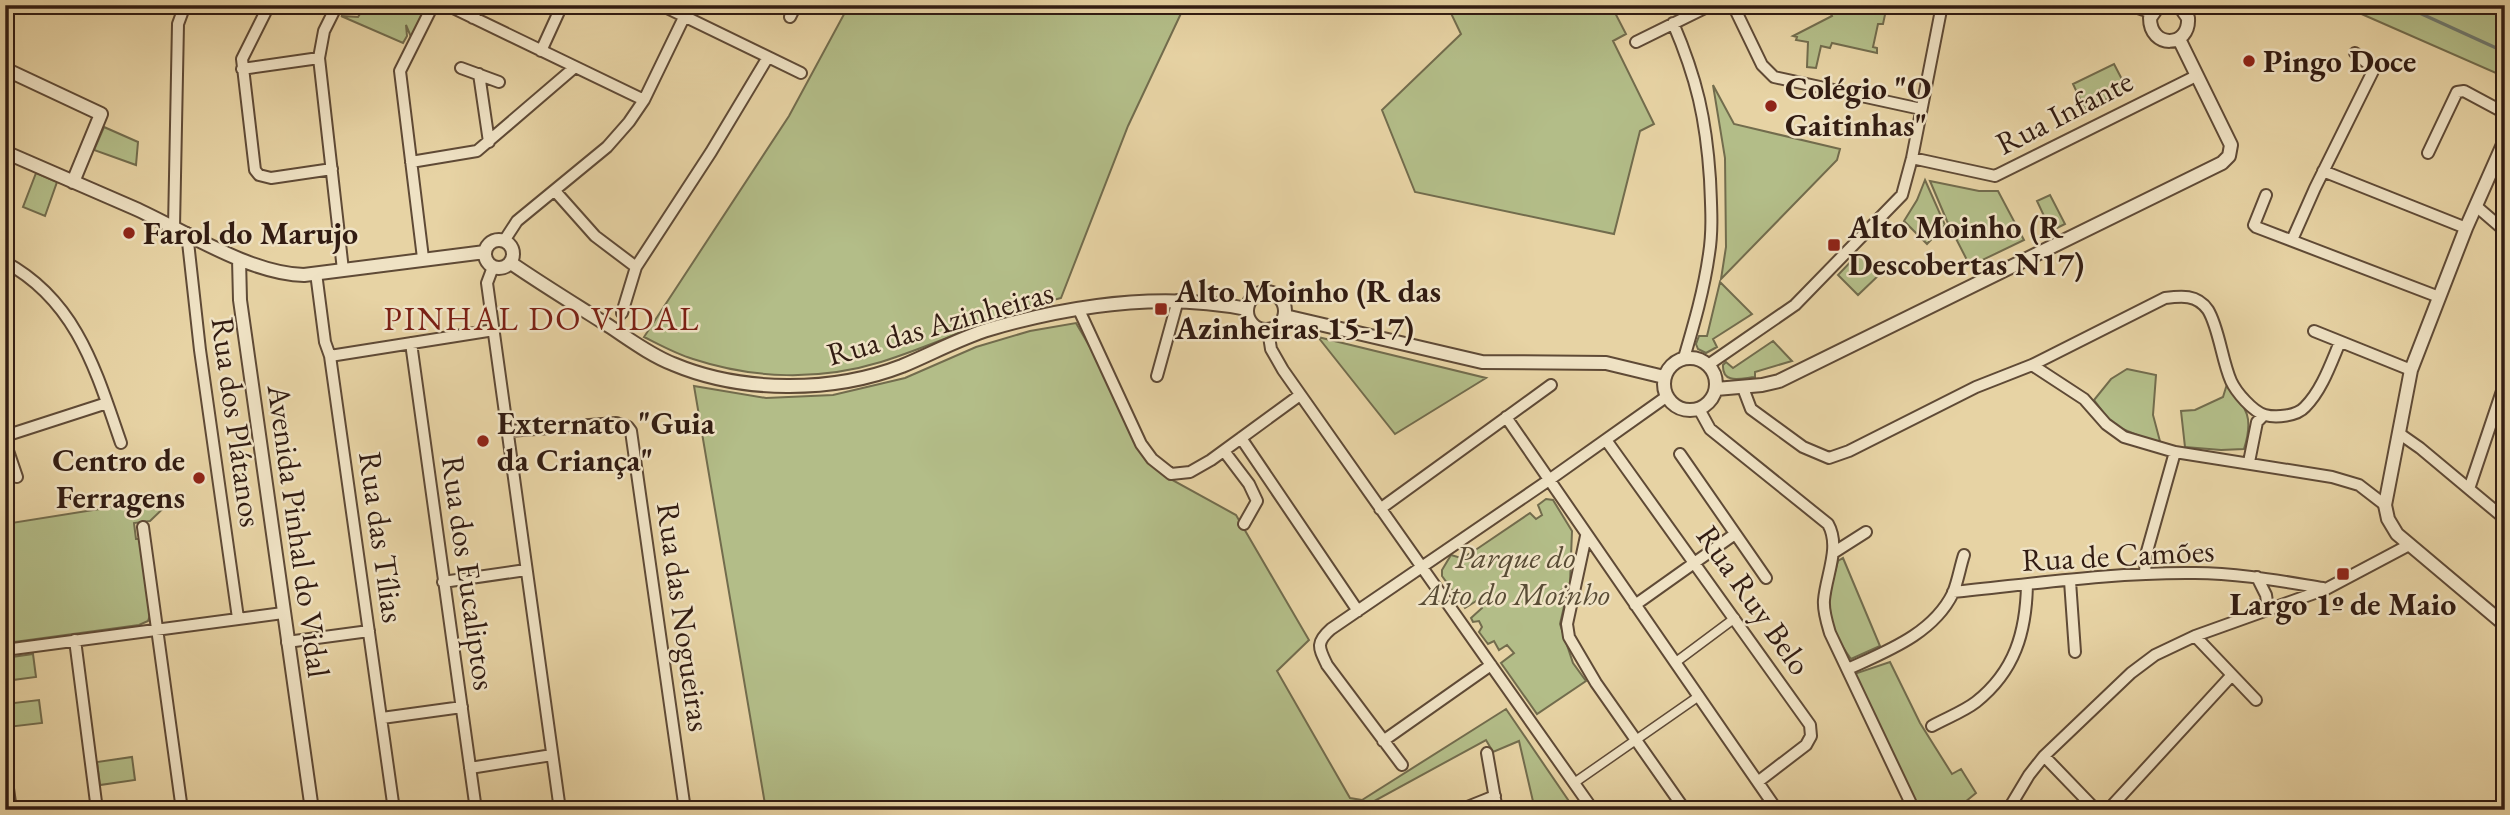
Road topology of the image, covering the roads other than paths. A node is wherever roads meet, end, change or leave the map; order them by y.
1 (185, 5) edge
2 (269, 5) edge
3 (337, 5) edge
4 (433, 5) edge
5 (447, 5) edge
6 (479, 5) edge
7 (562, 5) edge
8 (661, 5) edge
9 (690, 5) edge
10 (796, 5) edge
11 (1711, 5) edge
12 (1733, 5) edge
13 (1942, 5) edge
14 (2129, 5) edge
15 (2198, 5) edge
16 (2183, 8) edge
17 (2155, 9) edge
18 (684, 17) junction
19 (790, 17) dead end
20 (472, 18) junction
21 (1673, 23) junction
22 (2179, 38) junction
23 (1636, 42) dead end
24 (541, 51) junction
25 (2355, 52) dead end
26 (319, 53) junction
27 (768, 57) junction
28 (575, 67) junction
29 (461, 68) dead end
30 (5, 69) edge
31 (242, 69) junction
32 (801, 73) dead end
33 (479, 74) junction
34 (2196, 76) junction
35 (499, 82) dead end
36 (644, 100) junction
37 (1921, 109) junction
38 (2505, 113) edge
39 (2505, 140) edge
40 (489, 142) junction
41 (5, 152) edge
42 (2428, 153) dead end
43 (1912, 158) junction
44 (411, 162) junction
45 (332, 169) junction
46 (2323, 171) junction
47 (73, 182) junction
48 (555, 191) junction
49 (2266, 195) dead end
50 (2476, 206) junction
51 (173, 227) junction
52 (2466, 228) junction
53 (2505, 231) edge
54 (187, 233) junction
55 (2292, 240) junction
56 (504, 241) junction
57 (485, 252) junction
58 (240, 258) junction
59 (423, 258) junction
60 (5, 262) edge
61 (511, 263) junction
62 (493, 267) junction
63 (636, 267) junction
64 (343, 270) junction
65 (316, 273) junction
66 (2440, 297) junction
67 (1178, 300) junction
68 (1247, 309) junction
69 (1079, 310) junction
70 (622, 313) dead end
71 (1285, 316) junction
72 (494, 330) junction
73 (1268, 330) junction
74 (2314, 331) dead end
75 (2340, 342) junction
76 (411, 343) junction
77 (330, 356) junction
78 (1684, 358) junction
79 (1708, 365) junction
80 (2032, 365) junction
81 (2411, 370) junction
82 (1157, 376) dead end
83 (1664, 377) junction
84 (2505, 382) edge
85 (1551, 385) dead end
86 (1743, 388) junction
87 (1716, 389) junction
88 (1300, 395) junction
89 (1667, 397) junction
90 (2503, 399) edge
91 (107, 403) junction
92 (1699, 409) junction
93 (2264, 415) junction
94 (1506, 417) junction
95 (509, 431) junction
96 (2400, 434) junction
97 (5, 436) edge
98 (1241, 438) junction
99 (1606, 440) junction
100 (5, 442) edge
101 (121, 443) dead end
102 (1224, 451) junction
103 (2175, 452) junction
104 (1681, 454) dead end
105 (2249, 462) junction
106 (16, 477) dead end
107 (1549, 481) junction
108 (2469, 489) junction
109 (2385, 505) junction
110 (1380, 509) junction
111 (2505, 519) edge
112 (1244, 524) dead end
113 (143, 527) dead end
114 (1866, 532) dead end
115 (1735, 534) junction
116 (1586, 536) junction
117 (2409, 545) junction
118 (1833, 553) junction
119 (1964, 555) dead end
120 (1695, 562) junction
121 (1423, 567) junction
122 (526, 570) junction
123 (2145, 573) junction
124 (2257, 577) junction
125 (1766, 578) dead end
126 (2070, 581) junction
127 (443, 582) junction
128 (2027, 585) junction
129 (2326, 589) junction
130 (1953, 592) junction
131 (1635, 604) junction
132 (2268, 609) junction
133 (1359, 611) junction
134 (283, 613) junction
135 (238, 618) junction
136 (1735, 618) junction
137 (2503, 619) edge
138 (158, 629) junction
139 (369, 631) junction
140 (2195, 636) junction
141 (75, 640) junction
142 (287, 642) junction
143 (5, 650) edge
144 (2075, 652) dead end
145 (1676, 662) junction
146 (1491, 664) junction
147 (1848, 669) junction
148 (2232, 676) junction
149 (1699, 696) junction
150 (2256, 700) dead end
151 (462, 707) junction
152 (382, 719) junction
153 (1932, 726) dead end
154 (1636, 740) junction
155 (1384, 741) junction
156 (1487, 753) dead end
157 (552, 755) junction
158 (2044, 756) junction
159 (1402, 765) dead end
160 (5, 767) edge
161 (470, 768) junction
162 (1759, 780) junction
163 (1574, 783) junction
164 (1495, 796) junction
165 (11, 810) edge
166 (97, 810) edge
167 (182, 810) edge
168 (312, 810) edge
169 (394, 810) edge
170 (476, 810) edge
171 (560, 810) edge
172 (685, 810) edge
173 (1460, 810) edge
174 (1497, 810) edge
175 (1593, 810) edge
176 (1685, 810) edge
177 (1777, 810) edge
178 (1914, 810) edge
179 (2008, 810) edge
180 (2096, 810) edge
181 (2108, 810) edge

1 - 51 street
2 - 31 street
3 - 26 street
4 - 44 street
5 - 20 street
6 - 20 street
7 - 24 street
8 - 18 street
9 - 18 street
10 - 19 street
11 - 21 street
12 - 37 street
13 - 37 street
14 - 17 street
15 - 16 street
16 - 22 street
17 - 22 street
18 - 27 street
18 - 36 street
20 - 24 street
21 - 23 street
21 - 78 street
22 - 34 street
24 - 28 street
25 - 46 street
26 - 31 street
26 - 45 street
27 - 32 street
27 - 63 street
28 - 36 street
28 - 40 street
29 - 33 street
30 - 47 street
31 - 45 street
33 - 35 street
33 - 40 street
34 - 43 street, Rua Infante
34 - 86 street
36 - 48 street
37 - 43 street
38 - 42 street
39 - 50 street
40 - 44 street
41 - 47 street
43 - 79 street
44 - 59 street
45 - 64 street
46 - 52 street
46 - 55 street
47 - 51 street
48 - 56 street
48 - 63 street
49 - 55 street
50 - 52 street
50 - 53 street
51 - 54 street
52 - 66 street
54 - 58 street
54 - 135 street, Rua dos Plátanos
55 - 66 street
56 - 57 street
56 - 61 street
57 - 59 street
57 - 62 street
58 - 65 street
58 - 134 street, Avenida Pinhal do Vidal
59 - 64 street
60 - 91 street
61 - 62 street
61 - 69 street, Rua das Azinheiras
62 - 72 street
63 - 70 street
64 - 65 street
65 - 77 street, Rua das Tílias
66 - 81 street
67 - 68 street, Rua das Azinheiras
67 - 69 street, Rua das Azinheiras
67 - 82 street
68 - 71 street
68 - 73 street
69 - 102 street
71 - 73 street
71 - 83 street
72 - 76 street
72 - 95 street
73 - 88 street
74 - 75 street
75 - 81 street
75 - 93 street
76 - 77 street
76 - 127 street, Rua dos Eucaliptos
77 - 139 street, Rua das Tílias
78 - 79 street
78 - 83 street
79 - 87 street
80 - 86 street
80 - 93 street
80 - 103 street
81 - 96 street
83 - 89 street
84 - 90 street
85 - 94 street
86 - 87 street
87 - 92 street
88 - 98 street
88 - 110 street
89 - 92 street
89 - 99 street
90 - 108 street
91 - 97 street
91 - 101 street
92 - 118 street
93 - 105 street
94 - 107 street
94 - 110 street
95 - 122 street
95 - 172 street, Rua das Nogueiras
96 - 108 street
96 - 109 street
98 - 102 street
98 - 133 street
99 - 107 street
99 - 120 street, Rua Ruy Belo
100 - 106 street
102 - 112 street
103 - 105 street
103 - 123 street
104 - 115 street
105 - 109 street
107 - 116 street
107 - 121 street
108 - 111 street
109 - 117 street
110 - 121 street
113 - 138 street
114 - 118 street
115 - 120 street
115 - 125 street
116 - 131 street
116 - 154 street
117 - 129 street
117 - 137 street
118 - 147 street
119 - 130 street
120 - 131 street
120 - 136 street, Rua Ruy Belo
121 - 133 street
121 - 146 street
122 - 127 street
122 - 157 street
123 - 124 street, Rua de Camões
123 - 126 street, Rua de Camões
124 - 129 street, Rua de Camões
124 - 132 street
126 - 128 street, Rua de Camões
126 - 144 street
127 - 151 street, Rua dos Eucaliptos
128 - 130 street, Rua de Camões
128 - 153 street
129 - 132 street
130 - 147 street
131 - 145 street
132 - 140 street
133 - 155 street
134 - 135 street
134 - 142 street, Avenida Pinhal do Vidal
135 - 138 street
136 - 145 street
136 - 162 street, Rua Ruy Belo
138 - 141 street
138 - 167 street
139 - 142 street
139 - 152 street, Rua das Tílias
140 - 148 street
140 - 158 street
141 - 143 street
141 - 166 street
142 - 168 street, Avenida Pinhal do Vidal
145 - 149 street
146 - 155 street
146 - 163 street
147 - 178 street
148 - 150 street
148 - 181 street
149 - 154 street
149 - 162 street
151 - 152 street
151 - 161 street, Rua dos Eucaliptos
152 - 169 street, Rua das Tílias
154 - 163 street
154 - 176 street
155 - 159 street
156 - 164 street
157 - 161 street
157 - 171 street
158 - 179 street
158 - 180 street
160 - 165 street
161 - 170 street, Rua dos Eucaliptos
162 - 177 street
163 - 175 street
164 - 173 street
164 - 174 street

